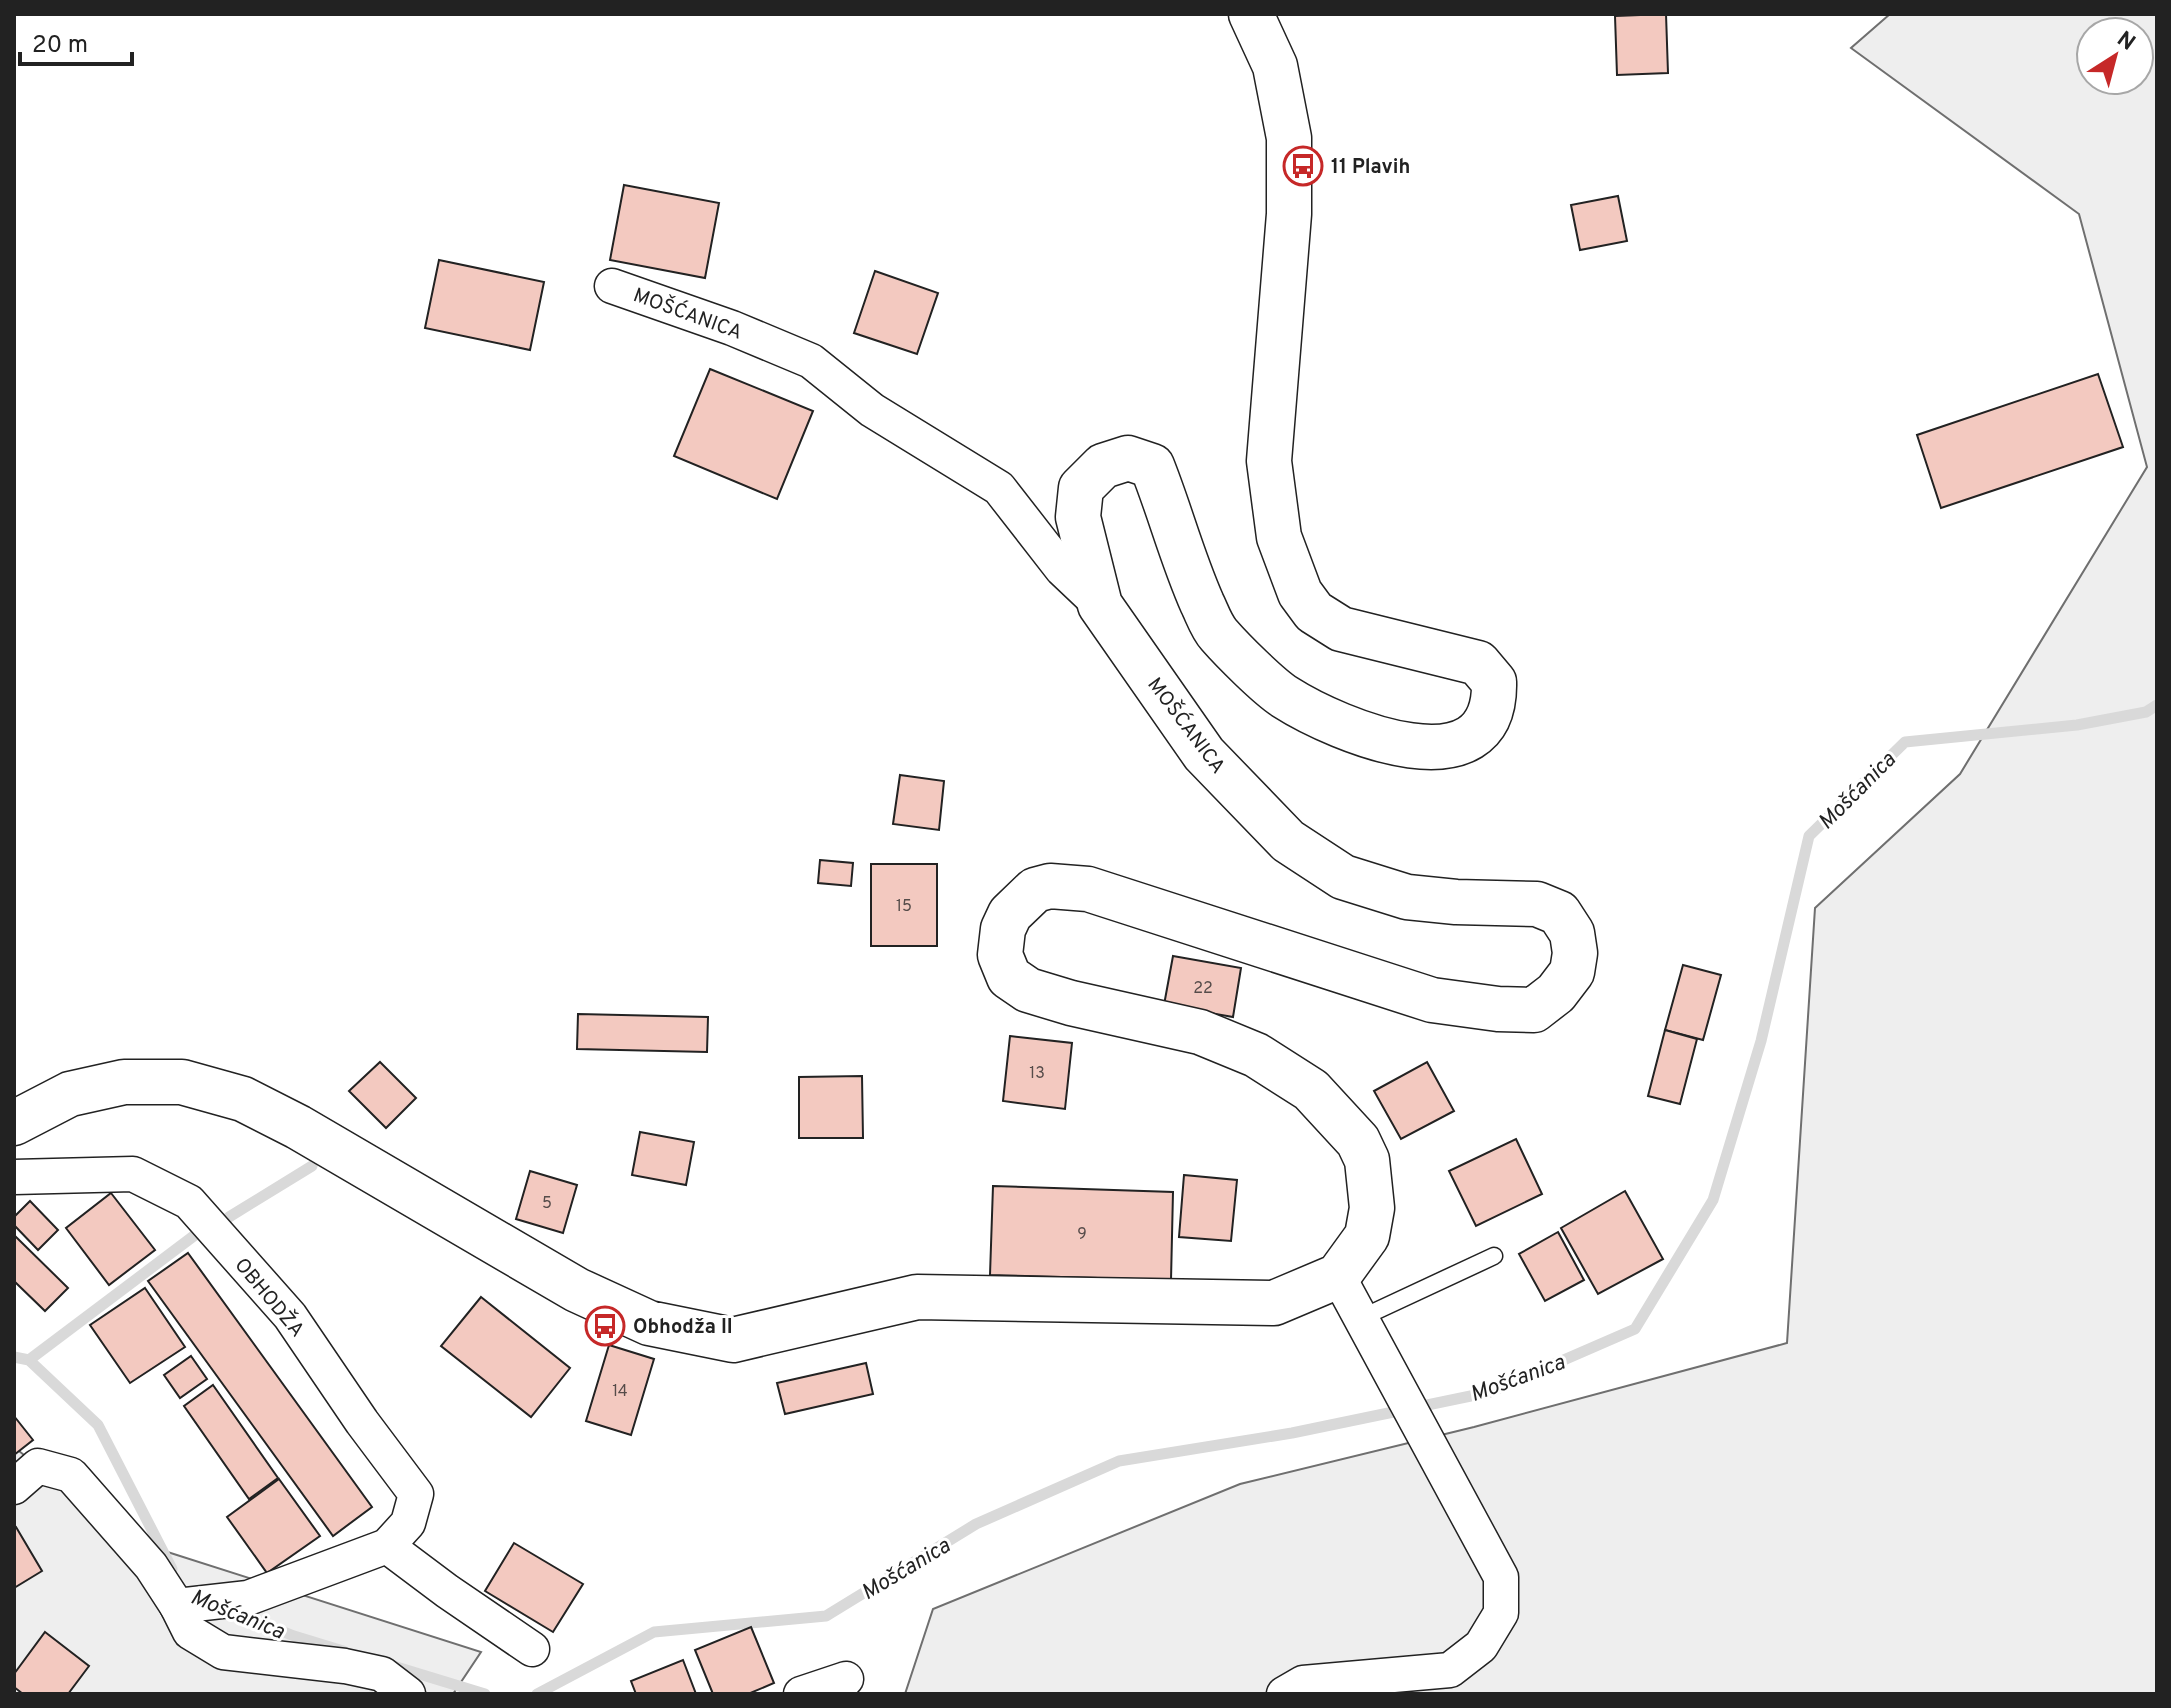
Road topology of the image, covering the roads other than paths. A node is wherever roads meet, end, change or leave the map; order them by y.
1 (1251, 14) edge
2 (612, 286) dead end
3 (1100, 605) junction
4 (14, 1123) edge
5 (14, 1177) edge
6 (1494, 1256) dead end
7 (1338, 1276) junction
8 (1361, 1318) junction
9 (14, 1487) edge
10 (387, 1546) junction
11 (177, 1606) junction
12 (532, 1649) dead end
13 (846, 1679) dead end
14 (408, 1694) edge
15 (801, 1694) edge
16 (1284, 1694) edge

1 - 3 main road, MOŠĆANICA
2 - 3 street, MOŠĆANICA
3 - 7 main road, MOŠĆANICA
4 - 7 main road
5 - 10 street, OBHODŽA
6 - 8 lane
7 - 8 street
8 - 16 street
9 - 11 street
10 - 11 street
10 - 12 street
11 - 14 street
13 - 15 street

